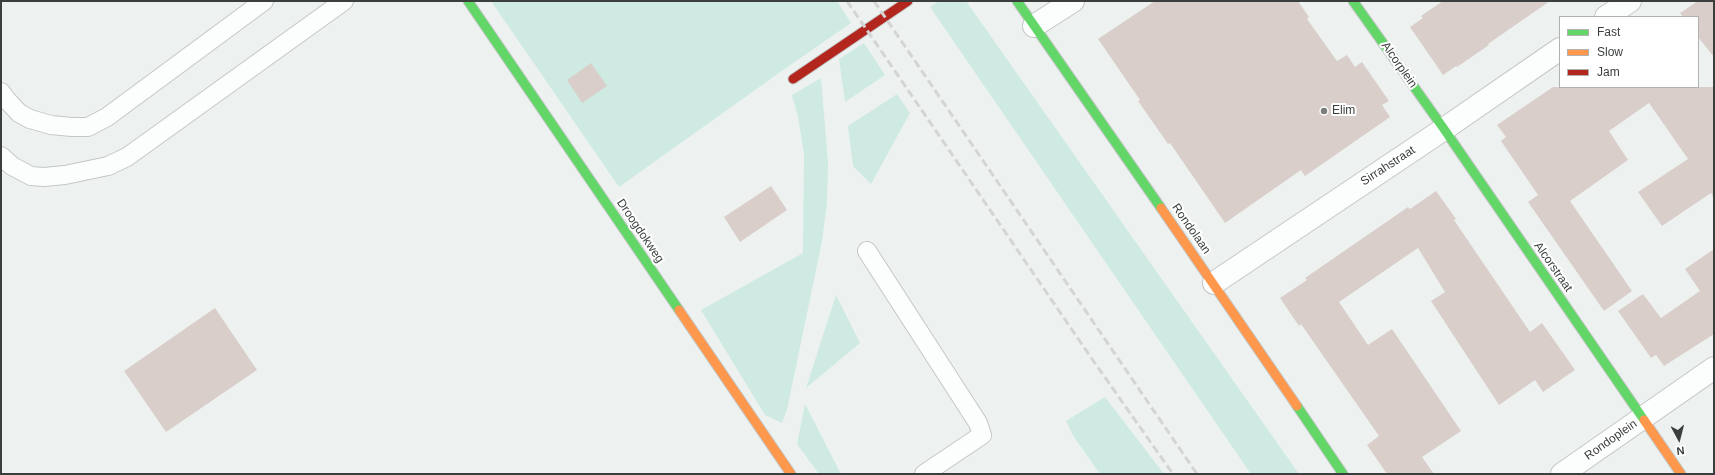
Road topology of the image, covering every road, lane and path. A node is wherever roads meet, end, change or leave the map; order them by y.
1 (264, 1) edge
2 (344, 1) edge
3 (468, 1) edge
4 (908, 1) edge
5 (1017, 1) edge
6 (1073, 1) edge
7 (1353, 1) edge
8 (1630, 1) edge
9 (1608, 16) edge
10 (1034, 26) junction
11 (1559, 50) edge
12 (793, 79) dead end
13 (1, 92) edge
14 (1444, 129) junction
15 (1, 156) edge
16 (867, 251) dead end
17 (1214, 283) junction
18 (1714, 368) edge
19 (1643, 418) junction
20 (790, 474) edge
21 (924, 474) edge
22 (1342, 474) edge
23 (1562, 474) edge
24 (1681, 474) edge

1 - 13 lane
2 - 15 lane
3 - 20 street, Droogdokweg
4 - 12 street
5 - 10 street, Rondolaan
6 - 10 street
7 - 14 street, Alcorplein
8 - 9 street
10 - 17 street, Rondolaan
11 - 14 street, Sirrahstraat
14 - 17 street, Sirrahstraat
14 - 19 street, Alcorstraat
16 - 21 lane
17 - 22 street, Rondolaan
18 - 19 street
19 - 23 street, Rondoplein
19 - 24 street, Rondoplein

